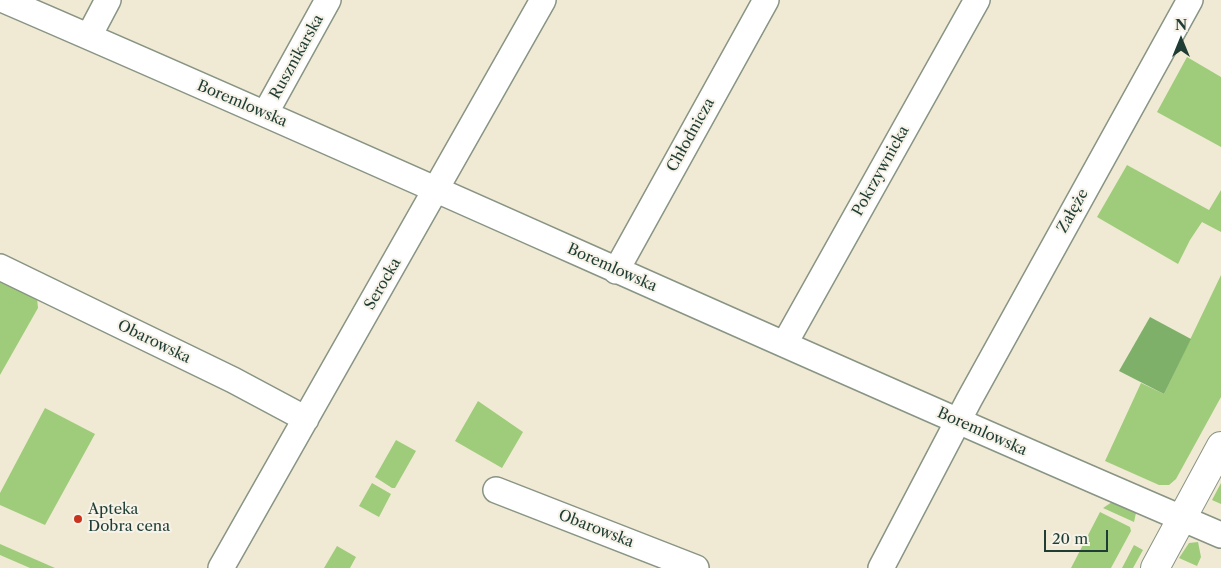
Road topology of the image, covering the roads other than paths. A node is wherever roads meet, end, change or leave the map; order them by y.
1 (4, 0) edge
2 (108, 0) edge
3 (328, 0) edge
4 (543, 0) edge
5 (766, 0) edge
6 (977, 0) edge
7 (1190, 0) edge
8 (89, 36) junction
9 (265, 114) junction
10 (436, 188) junction
11 (0, 267) edge
12 (616, 270) junction
13 (785, 343) junction
14 (306, 419) junction
15 (958, 422) junction
16 (1221, 446) edge
17 (496, 490) dead end
18 (1181, 518) junction
19 (1221, 535) edge
20 (221, 568) edge
21 (696, 568) edge
22 (881, 568) edge
23 (1155, 568) edge

1 - 8 street, Boremlowska
2 - 8 street
3 - 9 street, Rusznikarska
4 - 10 street, Serocka
5 - 12 street, Chłodnicza
6 - 13 street, Pokrzywnicka
7 - 15 street, Załęże
8 - 9 street, Boremlowska
9 - 10 street, Boremlowska
10 - 12 street, Boremlowska
10 - 14 street, Serocka
11 - 14 street, Obarowska
12 - 13 street, Boremlowska
13 - 15 street, Boremlowska
14 - 20 street, Serocka
15 - 18 street, Boremlowska
15 - 22 street, Załęże
16 - 18 street
17 - 21 street, Obarowska
18 - 19 street, Boremlowska
18 - 23 street

